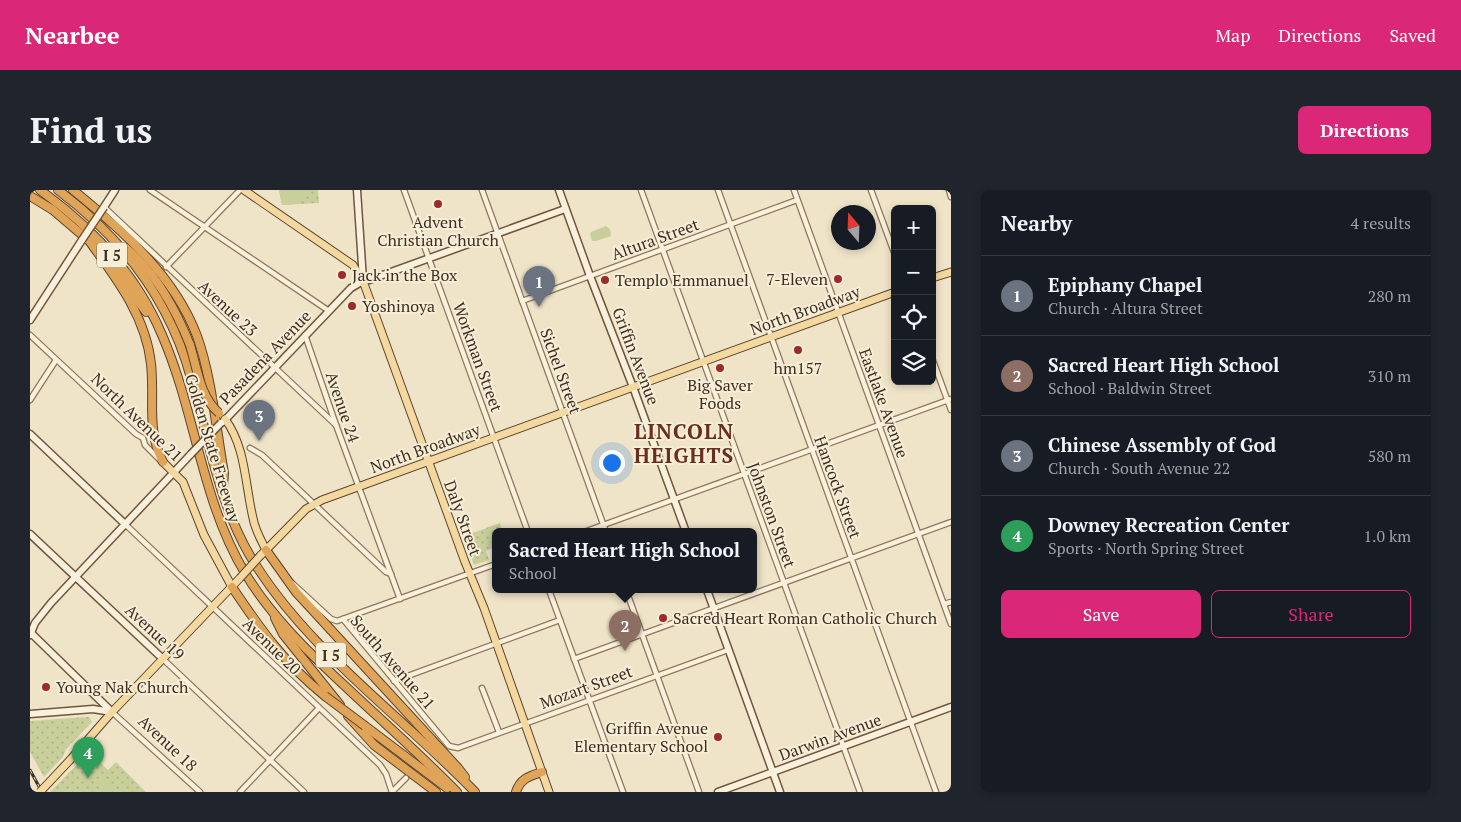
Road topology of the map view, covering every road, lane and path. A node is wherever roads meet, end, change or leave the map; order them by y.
1 (40, 190) edge
2 (58, 190) edge
3 (73, 190) edge
4 (115, 190) edge
5 (150, 190) edge
6 (240, 190) edge
7 (244, 190) edge
8 (357, 190) edge
9 (404, 190) edge
10 (482, 190) edge
11 (559, 190) edge
12 (642, 190) edge
13 (794, 190) edge
14 (871, 190) edge
15 (949, 190) edge
16 (719, 191) edge
17 (30, 196) edge
18 (951, 197) edge
19 (797, 200) junction
20 (104, 207) junction
21 (565, 209) junction
22 (730, 225) junction
23 (205, 227) junction
24 (107, 233) junction
25 (497, 234) junction
26 (86, 241) junction
27 (663, 249) junction
28 (893, 250) edge
29 (429, 258) junction
30 (166, 267) junction
31 (951, 272) edge
32 (590, 276) junction
33 (936, 277) edge
34 (363, 281) junction
35 (891, 293) edge
36 (522, 301) junction
37 (329, 311) junction
38 (838, 312) junction
39 (30, 320) edge
40 (30, 335) edge
41 (306, 335) junction
42 (163, 336) junction
43 (770, 337) junction
44 (56, 360) junction
45 (704, 362) junction
46 (274, 368) junction
47 (936, 368) edge
48 (634, 387) junction
49 (30, 400) edge
50 (949, 400) edge
51 (951, 410) edge
52 (563, 413) junction
53 (223, 421) junction
54 (336, 425) junction
55 (879, 425) junction
56 (30, 434) edge
57 (494, 438) junction
58 (250, 448) dead end
59 (811, 450) junction
60 (163, 462) junction
61 (428, 462) junction
62 (175, 472) junction
63 (744, 474) junction
64 (359, 487) junction
65 (223, 493) junction
66 (674, 500) junction
67 (313, 504) junction
68 (951, 522) edge
69 (126, 525) junction
70 (604, 525) junction
71 (527, 528) edge
72 (595, 528) edge
73 (605, 528) edge
74 (684, 528) edge
75 (30, 534) edge
76 (918, 534) junction
77 (263, 553) junction
78 (851, 558) junction
79 (492, 565) edge
80 (391, 574) junction
81 (469, 574) junction
82 (76, 577) junction
83 (288, 582) junction
84 (784, 583) junction
85 (232, 587) junction
86 (550, 593) edge
87 (627, 593) edge
88 (708, 593) edge
89 (400, 599) junction
90 (951, 602) edge
91 (944, 604) junction
92 (212, 607) junction
93 (270, 608) junction
94 (714, 609) junction
95 (343, 619) junction
96 (560, 620) junction
97 (951, 624) edge
98 (30, 633) edge
99 (642, 635) junction
100 (497, 643) junction
101 (728, 650) junction
102 (163, 659) junction
103 (574, 659) junction
104 (657, 675) junction
105 (394, 681) junction
106 (482, 688) dead end
107 (588, 700) junction
108 (951, 707) edge
109 (319, 708) junction
110 (112, 712) junction
111 (30, 714) edge
112 (910, 722) junction
113 (524, 723) junction
114 (499, 732) junction
115 (843, 746) junction
116 (452, 748) joint
117 (270, 760) junction
118 (542, 772) junction
119 (772, 772) junction
120 (406, 778) dead end
121 (474, 791) edge
122 (40, 792) edge
123 (200, 792) edge
124 (240, 792) edge
125 (304, 792) edge
126 (392, 792) edge
127 (436, 792) edge
128 (453, 792) edge
129 (457, 792) edge
130 (516, 792) edge
131 (549, 792) edge
132 (623, 792) edge
133 (699, 792) edge
134 (718, 792) edge
135 (780, 792) edge
136 (860, 792) edge
137 (936, 792) edge

1 - 42 highway, Golden State Freeway / I 5
2 - 24 highway, Golden State Freeway / I 5
3 - 65 highway
4 - 20 main road
5 - 23 street
6 - 23 street
7 - 34 main road, Daly Street
8 - 34 main road
9 - 29 street, Workman Street
10 - 25 street, Sichel Street
11 - 21 main road, Griffin Avenue
12 - 27 street, Johnston Street
13 - 19 street, Eastlake Avenue
14 - 28 street
15 - 18 street
16 - 22 street, Hancock Street
17 - 26 highway
19 - 22 street, Altura Street
19 - 38 street, Eastlake Avenue
20 - 26 main road, bridge
20 - 30 street, Avenue 23
21 - 25 main road, Pasadena Avenue
21 - 32 main road, Griffin Avenue
22 - 27 street, Altura Street
22 - 43 street, Hancock Street
23 - 30 street
23 - 37 street
24 - 53 highway, bridge
24 - 65 highway, Golden State Freeway / I 5
25 - 29 main road, Pasadena Avenue
25 - 36 street, Sichel Street
26 - 39 main road
26 - 42 highway
26 - 60 highway
27 - 32 street, Altura Street
27 - 45 street, Johnston Street
29 - 34 main road, Pasadena Avenue
29 - 57 street, Workman Street
30 - 46 street, Avenue 23
31 - 33 main road
32 - 36 street, Altura Street
32 - 48 main road, Griffin Avenue
34 - 37 main road, Pasadena Avenue
34 - 61 main road, Daly Street
35 - 38 main road, North Broadway
36 - 52 street, Sichel Street
37 - 41 main road, Pasadena Avenue
38 - 43 main road, North Broadway
38 - 55 street, Eastlake Avenue
40 - 44 street, North Avenue 21
41 - 46 main road, Pasadena Avenue
41 - 54 street, Avenue 24
42 - 93 highway, Golden State Freeway / I 5
43 - 45 main road, North Broadway
43 - 59 street, Hancock Street
44 - 49 street
44 - 60 street, North Avenue 21
45 - 48 main road, North Broadway
45 - 63 street, Johnston Street
46 - 53 main road, Pasadena Avenue
46 - 54 street, Avenue 23
47 - 50 street
48 - 52 main road, North Broadway
48 - 66 main road, Griffin Avenue
50 - 51 street
50 - 55 street
52 - 57 main road, North Broadway
52 - 70 street, Sichel Street
53 - 62 main road, Pasadena Avenue, bridge
53 - 77 main road
54 - 64 street, Avenue 24
55 - 59 street
55 - 76 street, Eastlake Avenue
56 - 69 main road
57 - 61 main road, North Broadway
57 - 71 street, Workman Street
58 - 67 street
59 - 63 street
59 - 78 street, Hancock Street
60 - 62 main road, North Avenue 21
61 - 64 main road, North Broadway
61 - 81 main road, Daly Street
62 - 69 main road, Pasadena Avenue
62 - 85 main road, North Avenue 21
63 - 66 street
63 - 84 street, Johnston Street
64 - 67 main road, North Broadway
64 - 80 street, Avenue 24
65 - 121 highway, Golden State Freeway / I 5
66 - 70 street
66 - 74 main road, Griffin Avenue
67 - 77 main road, North Broadway
67 - 80 street
68 - 76 street
69 - 82 main road, Pasadena Avenue
69 - 92 street, Avenue 20
70 - 72 street
70 - 73 street, Sichel Street
75 - 82 main road, Avenue 19
76 - 78 street
76 - 91 street, Eastlake Avenue
77 - 83 highway
77 - 85 main road, North Broadway, bridge
78 - 84 street
78 - 112 street, Hancock Street
79 - 81 street
80 - 89 street, Avenue 24
81 - 89 street
81 - 100 main road, Daly Street
82 - 98 main road, Pasadena Avenue
82 - 102 main road, Avenue 19
83 - 95 street, South Avenue 21
83 - 121 highway
84 - 94 street
84 - 115 street, Johnston Street
85 - 92 main road, North Broadway
85 - 128 highway, bridge
86 - 96 street
87 - 99 street
88 - 94 main road
89 - 95 street
90 - 91 street
91 - 97 street, Eastlake Avenue
92 - 102 main road, North Broadway
92 - 109 street, Avenue 20
93 - 127 highway
93 - 129 highway, Golden State Freeway / I 5
94 - 99 street
94 - 101 main road
95 - 105 street, South Avenue 21
96 - 100 street
96 - 103 street
98 - 110 main road, Avenue 18
99 - 103 street
99 - 104 street
100 - 105 street
100 - 113 main road, Daly Street
101 - 104 street, Mozart Street
101 - 119 main road
102 - 110 main road, North Broadway
102 - 117 street, Avenue 19
103 - 107 street
104 - 107 street, Mozart Street
104 - 133 street
105 - 116 street, South Avenue 21
106 - 114 street
107 - 113 street, Mozart Street
107 - 132 street
108 - 112 main road, Darwin Avenue
109 - 117 street
109 - 126 street, Avenue 20
110 - 111 main road
110 - 122 main road, North Broadway, bridge
110 - 123 street, Avenue 18
112 - 115 main road, Darwin Avenue
112 - 137 street, Hancock Street
113 - 114 street, Mozart Street
113 - 118 main road, Daly Street
114 - 116 street, Mozart Street
115 - 119 main road, Darwin Avenue
115 - 136 street, Johnston Street
117 - 124 street
117 - 125 street, Avenue 19
118 - 130 highway
118 - 131 main road, Daly Street
119 - 134 main road, Darwin Avenue
119 - 135 main road
120 - 126 street

